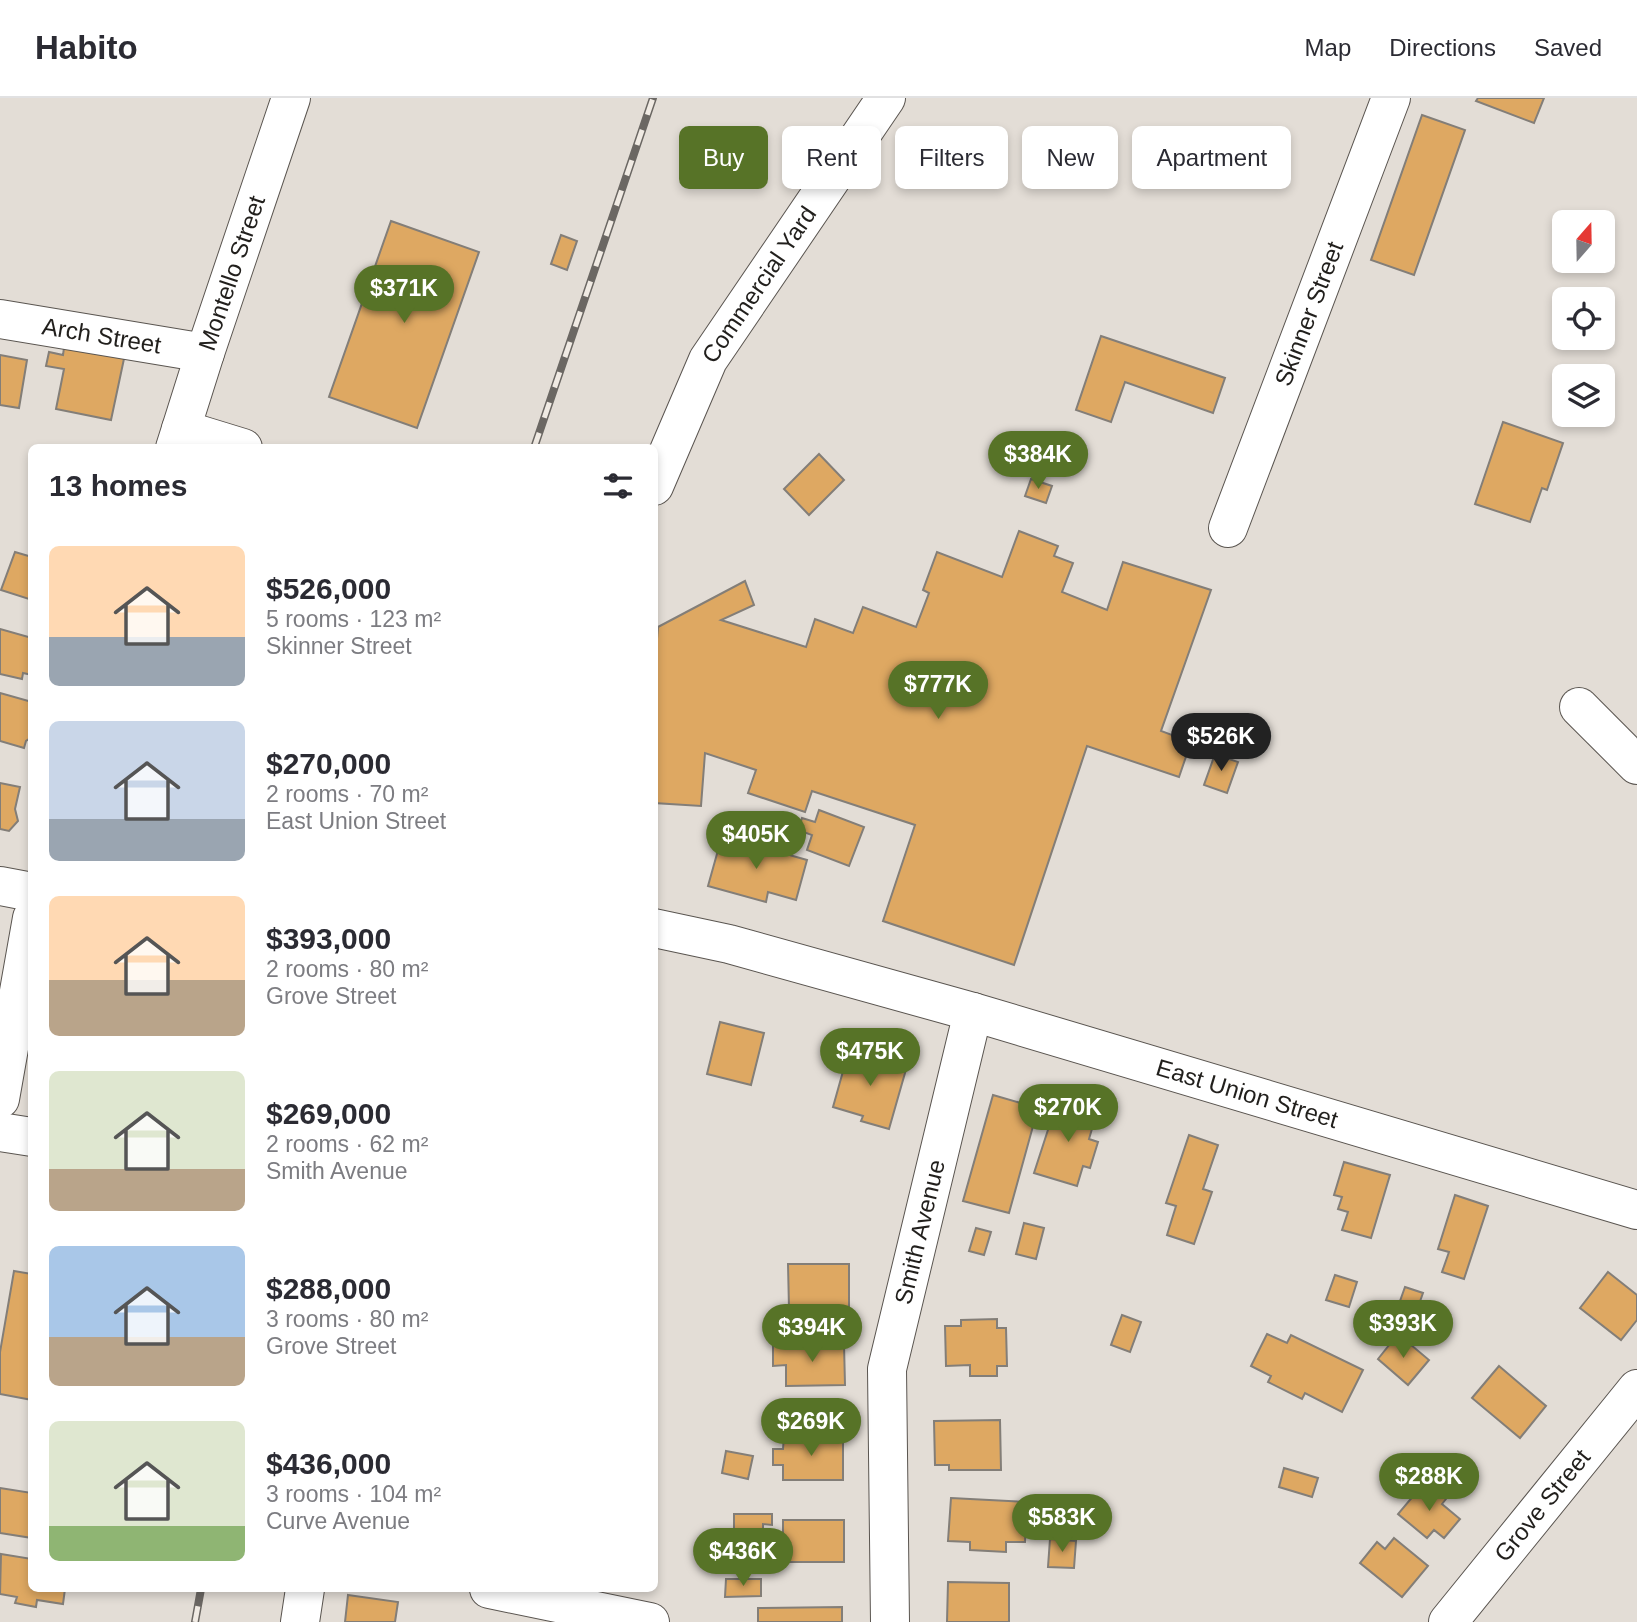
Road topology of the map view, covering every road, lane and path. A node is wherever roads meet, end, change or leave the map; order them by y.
1 (291, 98) edge
2 (886, 98) edge
3 (1391, 98) edge
4 (0, 319) edge
5 (205, 353) junction
6 (178, 438) edge
7 (217, 444) edge
8 (658, 477) edge
9 (1228, 528) dead end
10 (1579, 707) dead end
11 (1637, 765) edge
12 (0, 886) edge
13 (28, 891) edge
14 (658, 929) edge
15 (28, 960) edge
16 (25, 991) edge
17 (973, 1012) junction
18 (0, 1099) edge
19 (0, 1132) edge
20 (28, 1136) edge
21 (1637, 1210) edge
22 (1637, 1390) edge
23 (305, 1592) edge
24 (504, 1592) edge
25 (1459, 1618) edge
26 (300, 1622) edge
27 (650, 1622) edge
28 (890, 1622) edge

1 - 5 street, Montello Street
2 - 8 street, Commercial Yard
3 - 9 street, Skinner Street
4 - 5 street, Arch Street
5 - 6 street, Montello Street
6 - 7 street
10 - 11 street
12 - 13 street
14 - 17 street, East Union Street
15 - 16 street
16 - 18 street
17 - 21 street, East Union Street
17 - 28 street, Smith Avenue
19 - 20 street
22 - 25 street, Grove Street
23 - 26 street
24 - 27 street

